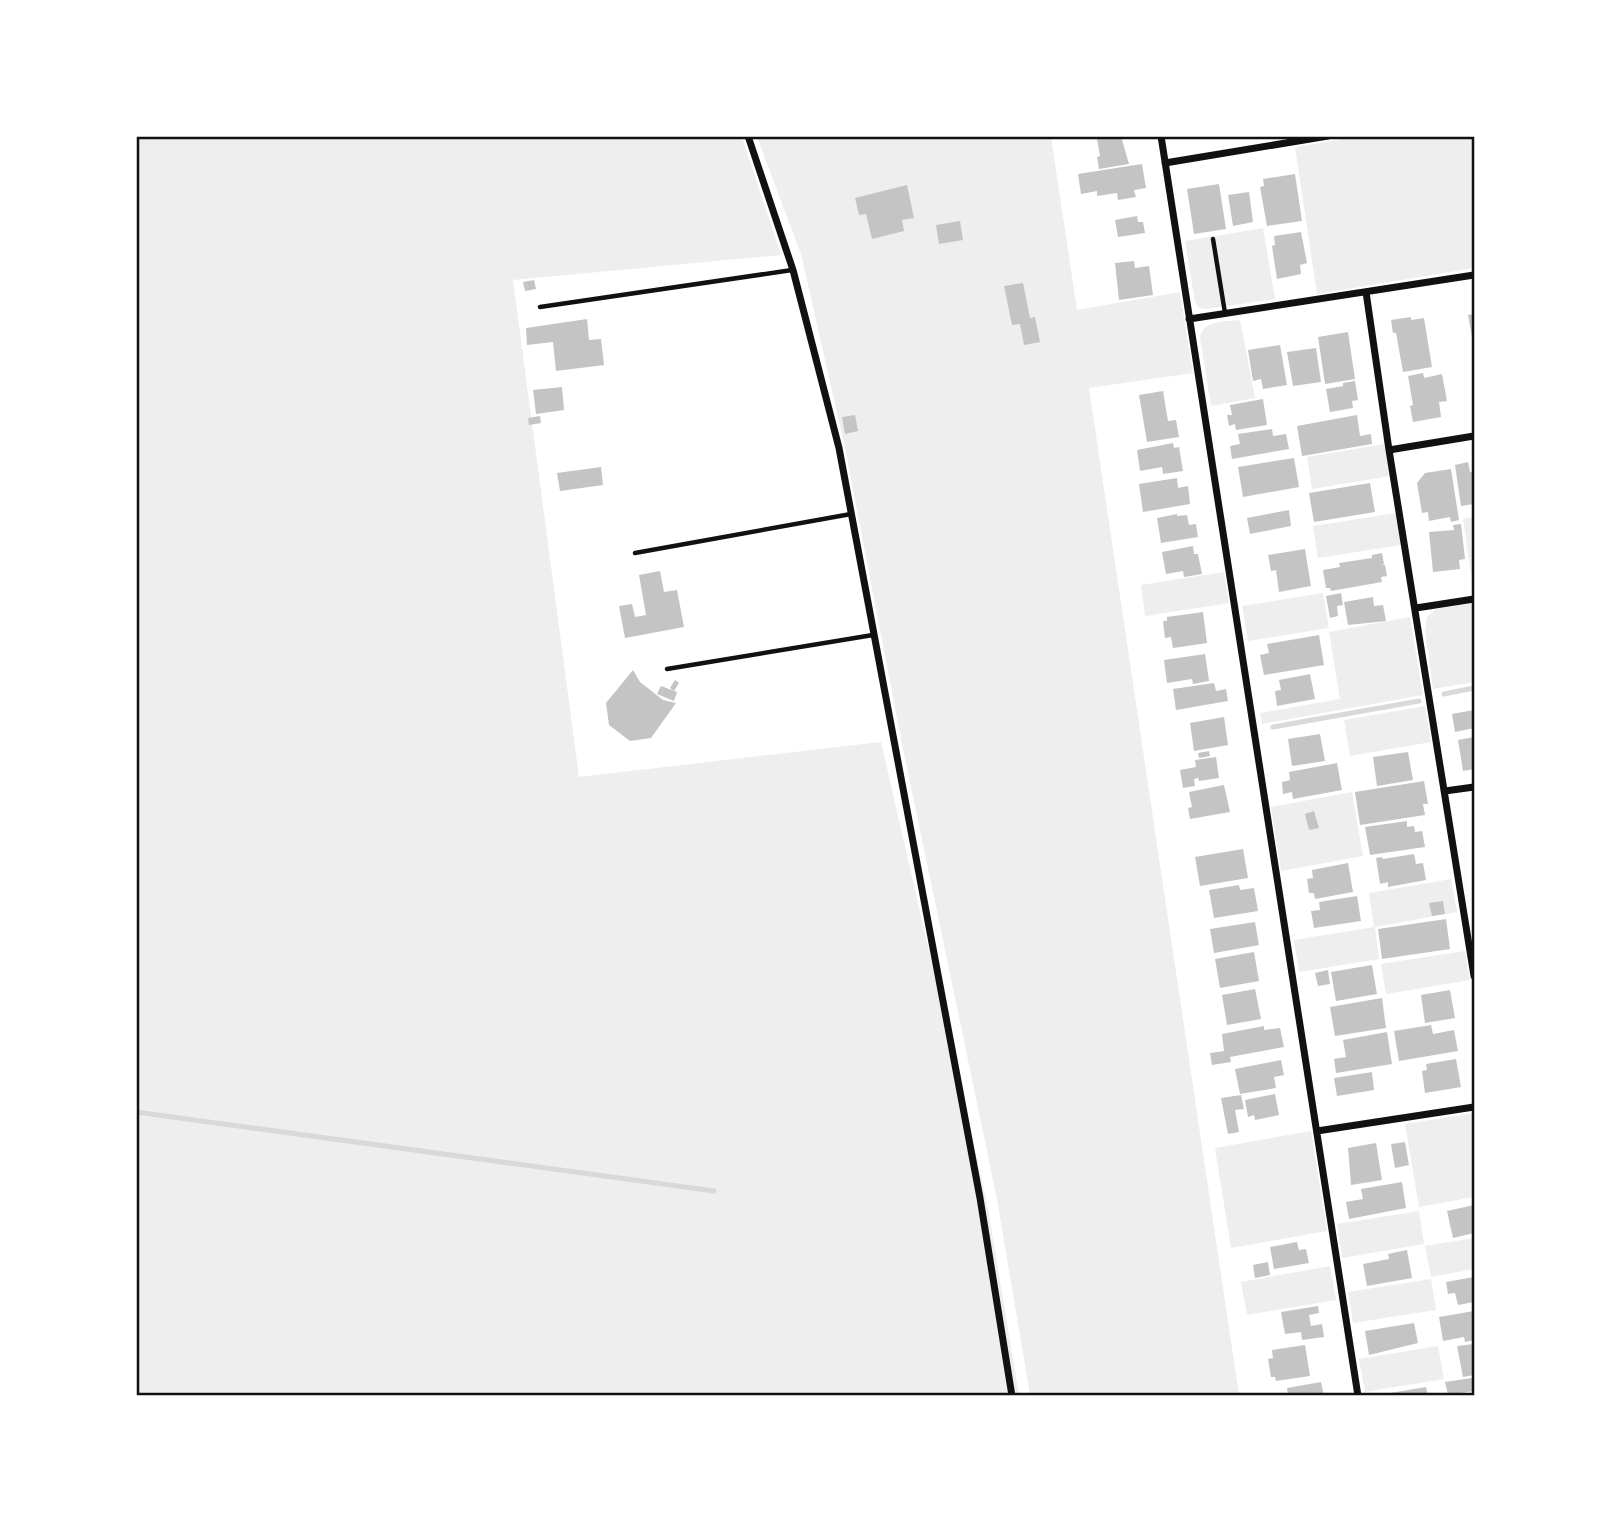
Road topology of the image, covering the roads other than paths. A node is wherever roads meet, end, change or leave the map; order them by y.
1 (748, 136) edge
2 (1161, 136) edge
3 (1328, 136) edge
4 (1165, 163) junction
5 (1213, 239) dead end
6 (793, 270) junction
7 (1475, 275) edge
8 (1366, 292) junction
9 (540, 307) dead end
10 (1225, 314) junction
11 (1189, 319) junction
12 (1475, 436) edge
13 (1389, 450) junction
14 (853, 514) junction
15 (635, 553) dead end
16 (1475, 599) edge
17 (1416, 608) junction
18 (876, 635) junction
19 (667, 668) dead end
20 (1475, 787) edge
21 (1445, 791) junction
22 (1472, 949) edge
23 (1475, 976) edge
24 (1475, 1107) edge
25 (1317, 1131) junction
26 (1012, 1395) edge
27 (1357, 1395) edge

1 - 6 street
2 - 4 street
3 - 4 street
4 - 11 street
5 - 10 lane
6 - 9 lane
6 - 14 street
7 - 8 street
8 - 10 street
8 - 13 street
10 - 11 street
11 - 25 street
12 - 13 street
13 - 17 street
14 - 15 lane
14 - 18 street
16 - 17 street
17 - 21 street
18 - 19 lane
18 - 26 street
20 - 21 street
21 - 22 street
22 - 23 street
24 - 25 street
25 - 27 street

